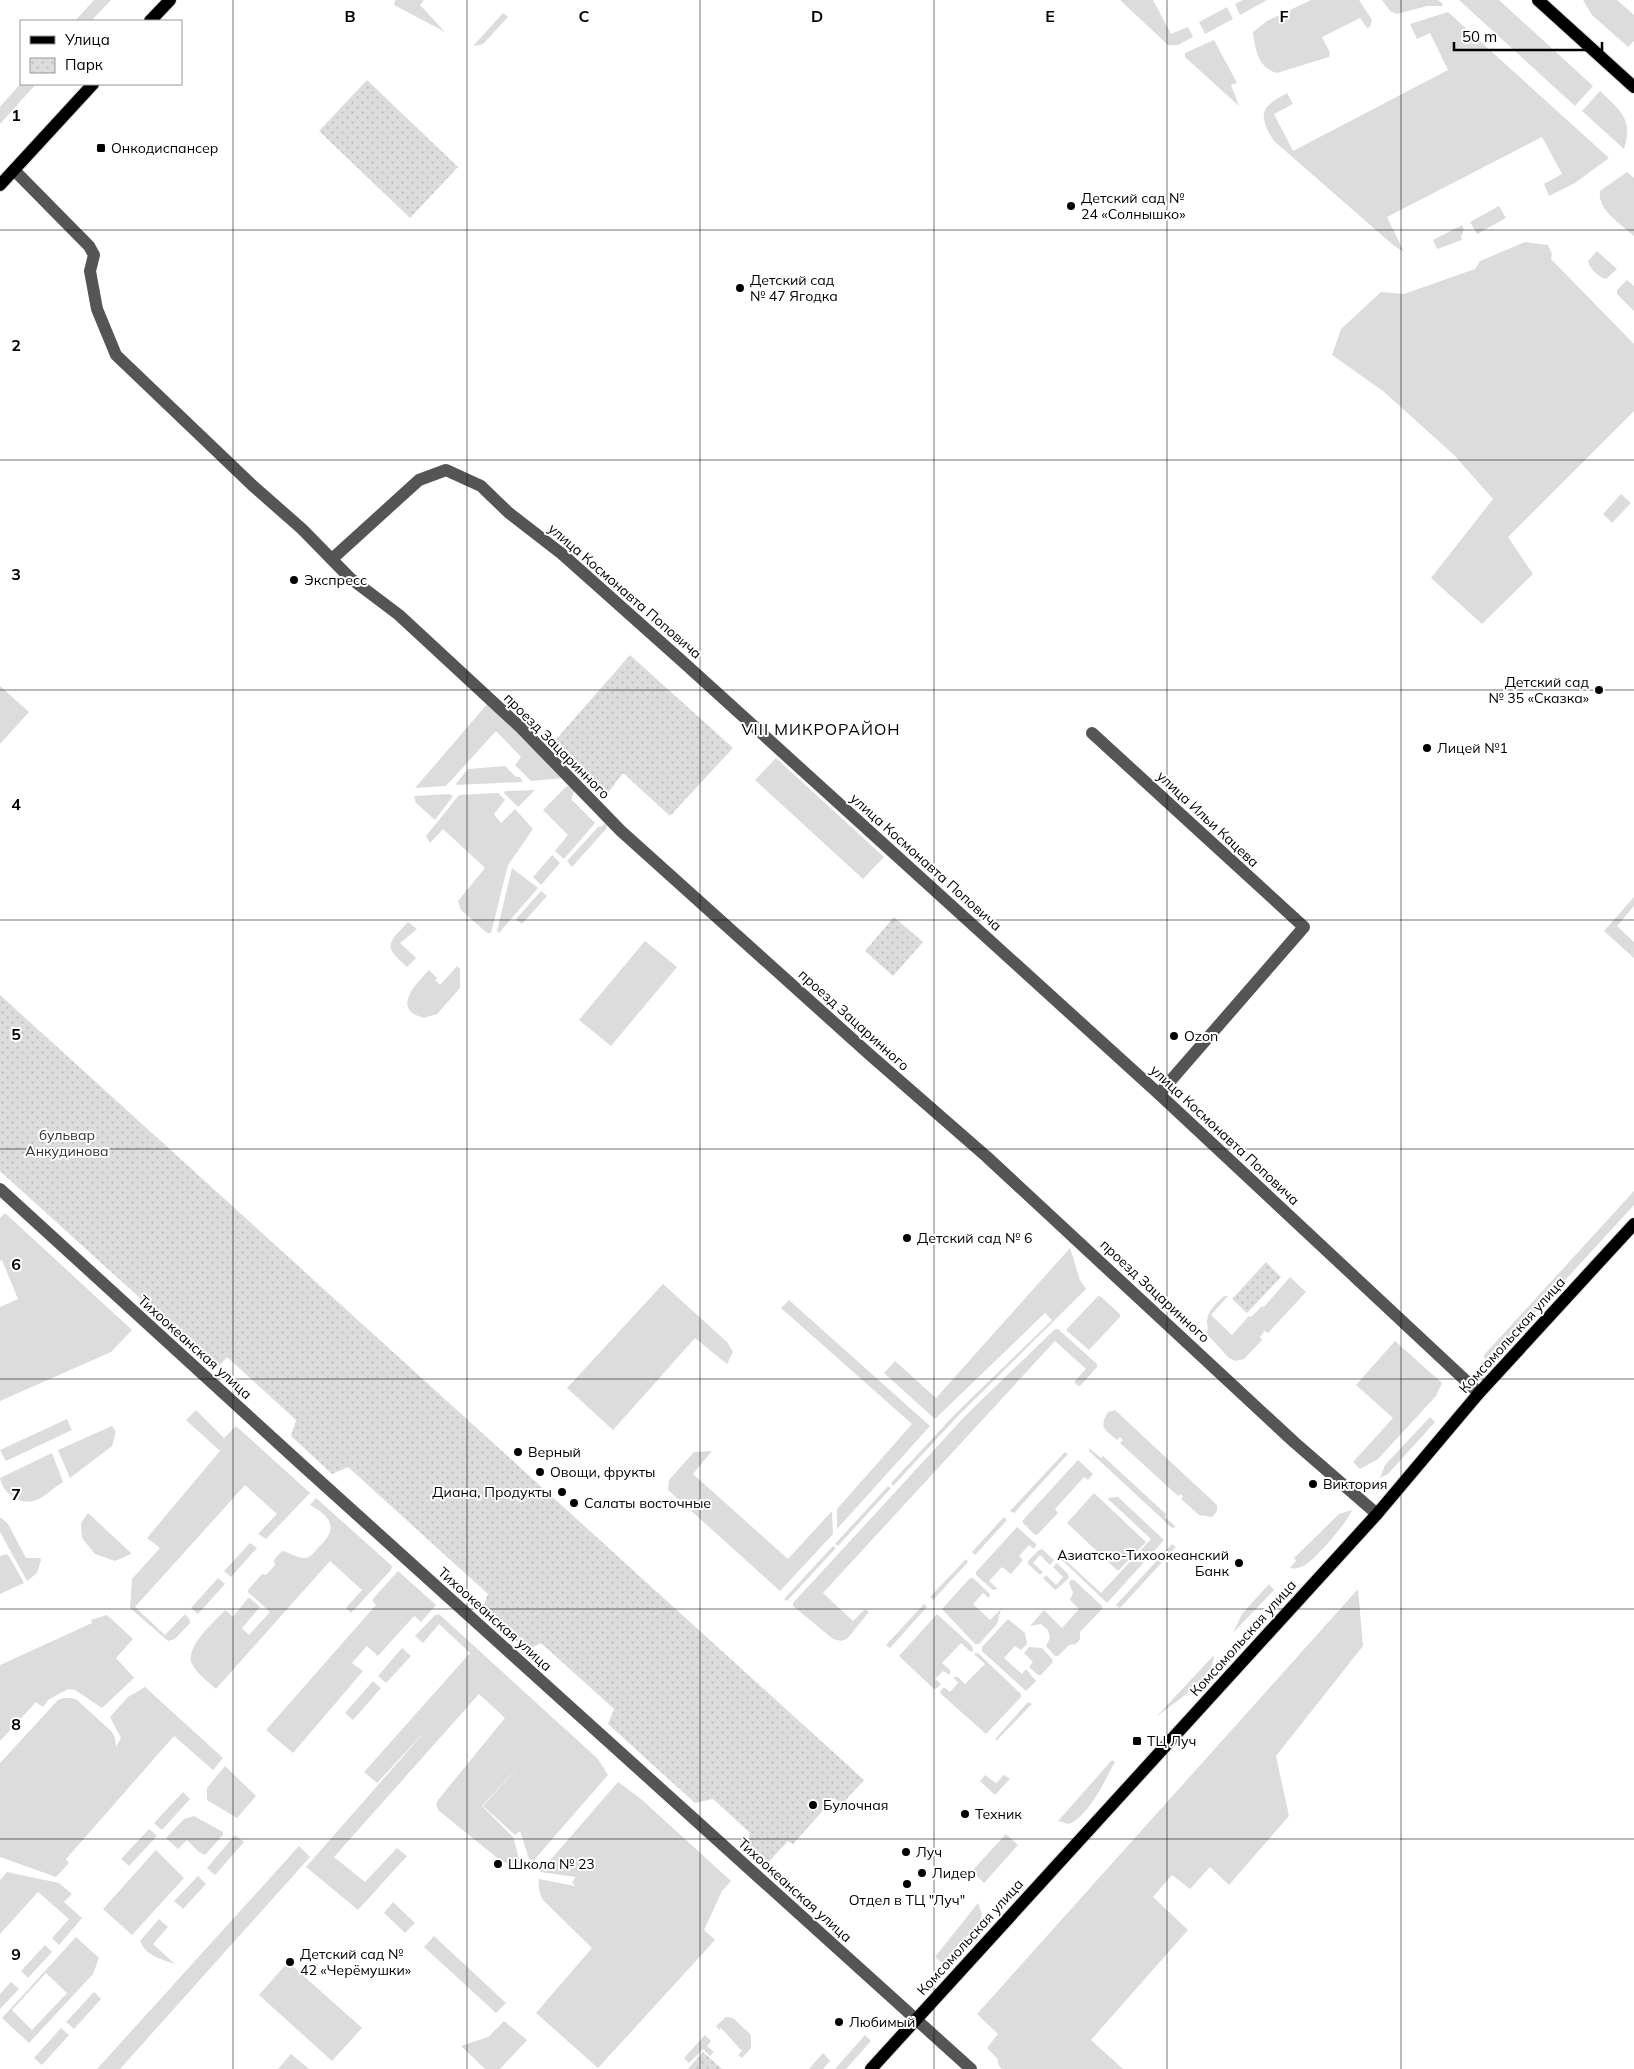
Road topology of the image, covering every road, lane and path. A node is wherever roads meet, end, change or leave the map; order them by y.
1 (170, 0) edge
2 (1538, 0) edge
3 (151, 20) edge
4 (92, 85) edge
5 (1634, 87) edge
6 (14, 170) junction
7 (0, 185) edge
8 (332, 559) junction
9 (1092, 733) dead end
10 (1159, 1094) junction
11 (0, 1189) edge
12 (1634, 1224) edge
13 (1479, 1393) junction
14 (1377, 1514) junction
15 (916, 2019) junction
16 (871, 2069) edge
17 (971, 2069) edge

1 - 3 main road
2 - 5 main road
4 - 6 main road
6 - 7 main road
6 - 8 street, проезд Зацаринного
8 - 10 street, улица Космонавта Поповича
8 - 14 street, проезд Зацаринного
9 - 10 street, улица Ильи Кацева
10 - 13 street, улица Космонавта Поповича
11 - 15 street, Тихоокеанская улица
12 - 13 main road, Комсомольская улица
13 - 14 main road, Комсомольская улица
14 - 15 main road, Комсомольская улица
15 - 16 main road, Комсомольская улица
15 - 17 street, Тихоокеанская улица

